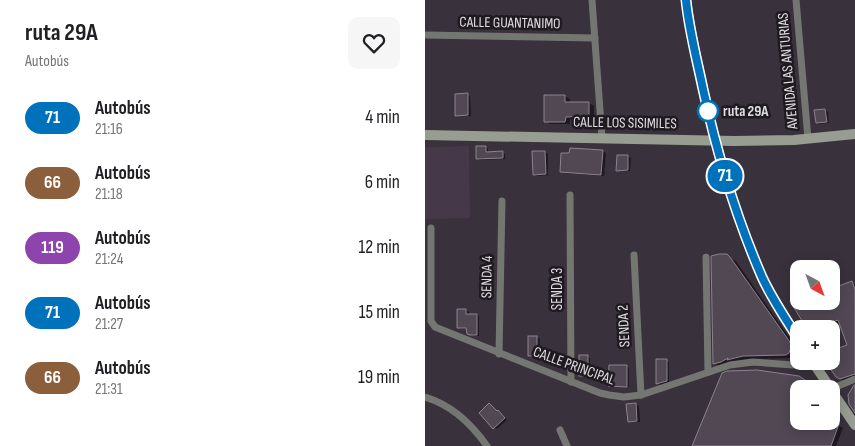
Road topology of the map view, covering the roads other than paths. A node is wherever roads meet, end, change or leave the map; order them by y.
1 (592, 0) edge
2 (686, 0) edge
3 (796, 0) edge
4 (425, 35) edge
5 (595, 38) junction
6 (425, 134) edge
7 (855, 134) edge
8 (602, 138) junction
9 (714, 139) junction
10 (808, 139) junction
11 (570, 195) dead end
12 (502, 201) dead end
13 (431, 228) dead end
14 (634, 255) dead end
15 (706, 257) dead end
16 (790, 326) edge
17 (499, 354) junction
18 (790, 365) edge
19 (708, 372) junction
20 (855, 380) edge
21 (571, 382) junction
22 (840, 386) edge
23 (641, 395) junction
24 (425, 397) edge
25 (840, 402) edge
26 (855, 425) edge
27 (560, 430) dead end
28 (487, 446) edge
29 (567, 446) edge

1 - 5 street
2 - 9 main road
3 - 10 street, AVENIDA LAS ANTURIAS
4 - 5 street, CALLE GUANTANIMO
5 - 8 street
6 - 8 main road, CALLE LOS SISIMILES
7 - 10 main road, CALLE LOS SISIMILES
8 - 9 main road, CALLE LOS SISIMILES
9 - 10 main road, CALLE LOS SISIMILES
9 - 16 main road
11 - 21 street, SENDA 3
12 - 17 street, SENDA 4
13 - 17 street, CALLE PRINCIPAL
14 - 23 street, SENDA 2
15 - 19 street
17 - 21 street, CALLE PRINCIPAL
18 - 19 street, CALLE PRINCIPAL
19 - 23 street, CALLE PRINCIPAL
20 - 22 street
21 - 23 street, CALLE PRINCIPAL
24 - 28 street
25 - 26 main road
27 - 29 street

